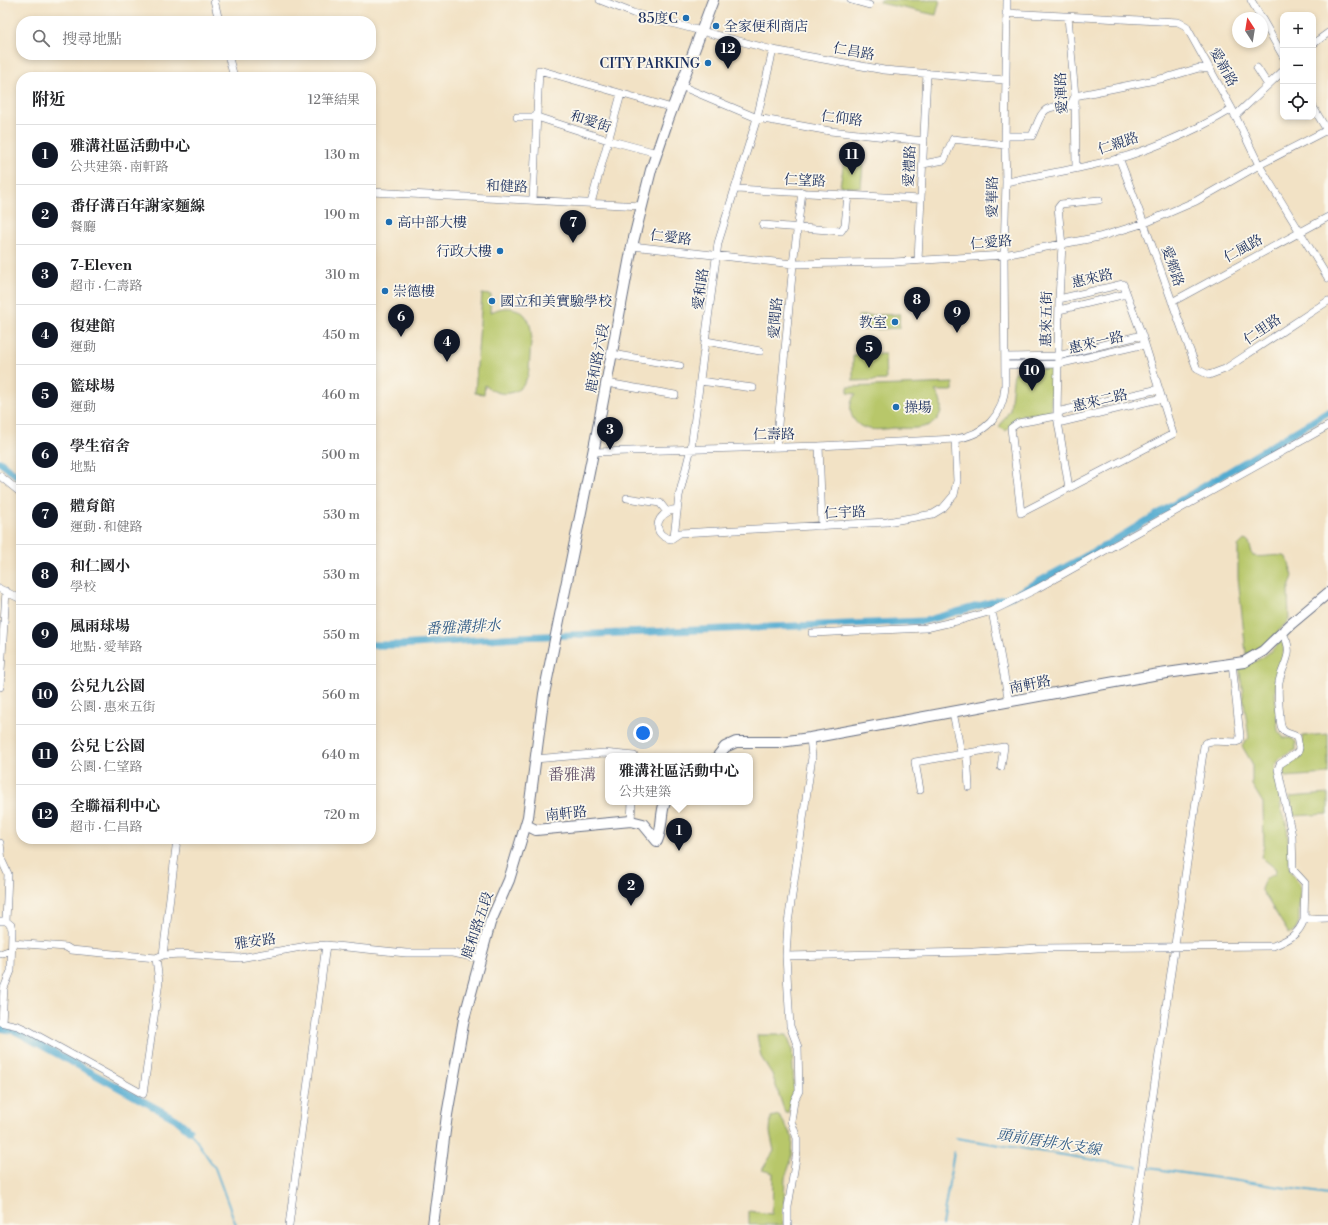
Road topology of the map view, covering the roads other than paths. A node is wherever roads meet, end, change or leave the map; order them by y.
1 (214, 0) edge
2 (600, 0) edge
3 (713, 0) edge
4 (851, 0) edge
5 (1007, 0) edge
6 (1251, 0) edge
7 (869, 5) dead end
8 (1006, 12) junction
9 (1258, 12) edge
10 (218, 16) edge
11 (1068, 17) junction
12 (1268, 29) edge
13 (701, 32) junction
14 (1327, 35) edge
15 (1316, 42) edge
16 (773, 50) junction
17 (1280, 51) edge
18 (229, 60) edge
19 (1257, 68) dead end
20 (1209, 69) junction
21 (233, 72) edge
22 (927, 73) junction
23 (1280, 74) edge
24 (1005, 80) junction
25 (681, 86) junction
26 (1268, 86) junction
27 (621, 94) junction
28 (1075, 96) junction
29 (672, 108) junction
30 (1233, 112) junction
31 (1316, 112) edge
32 (517, 117) dead end
33 (537, 117) junction
34 (757, 118) junction
35 (1327, 131) edge
36 (1006, 136) junction
37 (608, 140) junction
38 (924, 141) junction
39 (1005, 145) junction
40 (657, 153) junction
41 (1119, 158) junction
42 (923, 164) junction
43 (1259, 165) junction
44 (1076, 168) junction
45 (1006, 182) junction
46 (736, 189) junction
47 (376, 192) edge
48 (802, 192) junction
49 (848, 195) junction
50 (921, 199) junction
51 (533, 200) junction
52 (1099, 200) dead end
53 (591, 203) junction
54 (642, 206) junction
55 (1328, 217) edge
56 (1145, 223) junction
57 (763, 225) dead end
58 (797, 228) junction
59 (1300, 233) junction
60 (632, 246) junction
61 (1062, 246) junction
62 (1004, 255) junction
63 (717, 256) junction
64 (918, 260) junction
65 (793, 264) junction
66 (1328, 278) edge
67 (1126, 294) junction
68 (1059, 299) junction
69 (1328, 300) edge
70 (1172, 302) junction
71 (1058, 310) junction
72 (1142, 335) junction
73 (706, 341) junction
74 (1145, 344) junction
75 (760, 350) dead end
76 (612, 354) junction
77 (1058, 356) junction
78 (1005, 357) junction
79 (1058, 364) junction
80 (1005, 365) junction
81 (680, 366) dead end
82 (1209, 375) joint
83 (700, 381) junction
84 (607, 383) junction
85 (753, 388) dead end
86 (1159, 389) junction
87 (675, 395) dead end
88 (1162, 398) junction
89 (1057, 416) junction
90 (1328, 426) edge
91 (955, 439) junction
92 (776, 446) junction
93 (819, 446) junction
94 (691, 448) junction
95 (593, 452) junction
96 (0, 476) edge
97 (1068, 488) junction
98 (16, 489) edge
99 (627, 498) dead end
100 (677, 509) junction
101 (667, 512) junction
102 (822, 526) junction
103 (674, 536) junction
104 (3, 590) edge
105 (1328, 593) edge
106 (16, 596) edge
107 (992, 611) junction
108 (557, 631) joint
109 (1282, 632) junction
110 (812, 633) dead end
111 (1232, 663) junction
112 (0, 687) edge
113 (1009, 702) junction
114 (953, 712) junction
115 (810, 738) junction
116 (612, 753) edge
117 (721, 753) edge
118 (964, 753) junction
119 (535, 759) junction
120 (1001, 767) dead end
121 (969, 787) dead end
122 (920, 790) dead end
123 (632, 805) edge
124 (663, 805) edge
125 (631, 821) junction
126 (526, 825) junction
127 (0, 843) edge
128 (176, 844) edge
129 (1328, 918) edge
130 (1304, 919) junction
131 (3, 921) edge
132 (326, 945) junction
133 (11, 947) junction
134 (1174, 948) junction
135 (0, 954) edge
136 (786, 956) junction
137 (159, 957) junction
138 (479, 958) junction
139 (1, 1022) edge
140 (289, 1225) edge
141 (433, 1225) edge
142 (788, 1225) edge
143 (1134, 1225) edge

1 - 10 street
2 - 13 street, 仁昌路
3 - 13 main road, 鹿和路六段
4 - 7 street
5 - 8 street, 愛華路
6 - 9 street
8 - 11 street, 愛新路
8 - 24 street, 愛華路
11 - 20 street, 愛新路
11 - 28 street, 愛渾路
12 - 17 street
13 - 16 street, 仁昌路
13 - 25 main road, 鹿和路六段
14 - 15 street
16 - 22 street, 仁昌路
16 - 34 street, 愛和路
18 - 21 street
19 - 26 street
20 - 28 street
20 - 30 street, 愛新路
22 - 24 street, 仁昌路
22 - 38 street, 愛禮路
23 - 26 street, 仁親路
24 - 36 street, 愛華路
25 - 29 main road, 鹿和路六段
25 - 34 street, 仁仰路
26 - 30 street, 仁親路
27 - 29 street
27 - 33 street
27 - 37 street
28 - 36 street
28 - 44 street, 愛渾路
29 - 40 main road, 鹿和路六段
30 - 41 street, 仁親路
30 - 43 street, 愛新路
31 - 35 street
32 - 33 street, 和愛街
33 - 37 street, 和愛街
33 - 51 street
34 - 38 street, 仁仰路
34 - 46 street, 愛和路
35 - 43 street, 仁愛路
36 - 39 street, 愛華路
37 - 40 street, 和愛街
37 - 53 street
38 - 42 street, 愛禮路
39 - 42 street
39 - 45 street, 愛華路
40 - 54 main road, 鹿和路六段
41 - 44 street, 仁親路
41 - 56 street, 愛鄉路
42 - 50 street, 愛禮路
43 - 56 street, 仁愛路
43 - 59 street, 愛新路
44 - 45 street, 仁親路
45 - 62 street, 愛華路
46 - 48 street, 仁望路
46 - 63 street, 愛和路
47 - 51 street, 和健路
48 - 49 street, 仁望路
48 - 58 street, 愛聞路
49 - 50 street, 仁望路
49 - 58 street
50 - 64 street, 愛禮路
51 - 53 street, 和健路
52 - 61 street, 惠來五街
53 - 54 street, 和健路
54 - 60 main road, 鹿和路六段
55 - 59 street, 仁風路
56 - 61 street, 仁愛路
56 - 70 street, 愛鄉路
57 - 58 street
58 - 65 street, 愛聞路
59 - 66 street, 愛新路
59 - 70 street, 仁風路
60 - 63 street, 仁愛路
60 - 76 main road, 鹿和路六段
61 - 62 street, 仁愛路
61 - 68 street, 惠來五街
62 - 64 street, 仁愛路
62 - 78 street, 愛華路
63 - 65 street, 仁愛路
63 - 73 street, 愛和路
64 - 65 street, 仁愛路
65 - 92 street, 愛聞路
67 - 68 street, 惠來路
67 - 71 street, 惠來路
67 - 72 street
68 - 71 street, 惠來五街
69 - 82 street, 仁里路
70 - 82 street, 愛鄉路
71 - 77 street, 惠來五街
72 - 74 street
72 - 77 street, 惠來一路
73 - 75 street
73 - 83 street, 愛和路
74 - 79 street, 惠來一路
74 - 86 street
76 - 81 street
76 - 84 main road, 鹿和路六段
77 - 78 street, 惠來一路
77 - 79 street, 惠來五街
78 - 80 street, 愛華路
79 - 80 street, 惠來一路
79 - 89 street, 惠來五街
80 - 91 street, 愛華路
83 - 85 street
83 - 94 street, 愛和路
84 - 87 street
84 - 95 main road, 鹿和路六段
86 - 88 street
86 - 89 street, 惠來二路
88 - 89 street, 惠來二路
88 - 97 street
89 - 97 street, 惠來五街
89 - 97 street
90 - 107 street
91 - 93 street, 仁壽路
91 - 102 street, 仁宇路
92 - 93 street, 仁壽路
92 - 94 street, 仁壽路
93 - 102 street
94 - 95 street, 仁壽路
94 - 100 street, 愛和路
95 - 108 main road, 鹿和路六段
96 - 98 street
99 - 101 street
100 - 101 street
100 - 103 street, 愛和路
101 - 103 street
102 - 103 street, 仁宇路
104 - 106 street
104 - 112 street
105 - 109 main road, 南軒路
107 - 110 street
107 - 113 street
108 - 119 main road, 鹿和路五段
109 - 111 main road, 南軒路
109 - 130 street
111 - 113 main road, 南軒路
111 - 134 street
113 - 114 main road, 南軒路
114 - 115 main road, 南軒路
114 - 118 street
115 - 117 main road, 南軒路
115 - 136 street
116 - 119 street
118 - 120 street
118 - 121 street
118 - 122 street
119 - 126 main road, 鹿和路五段
123 - 125 street
124 - 125 main road
125 - 126 main road, 南軒路
126 - 138 main road, 鹿和路五段
127 - 131 street
128 - 137 street
129 - 130 street
130 - 134 street
131 - 133 street
132 - 137 street, 雅安路
132 - 138 street, 雅安路
132 - 140 street
133 - 135 street, 雅安路
133 - 137 street, 雅安路
133 - 139 street
134 - 136 street
134 - 143 street
136 - 142 street
137 - 139 street
138 - 141 main road, 鹿和路五段

